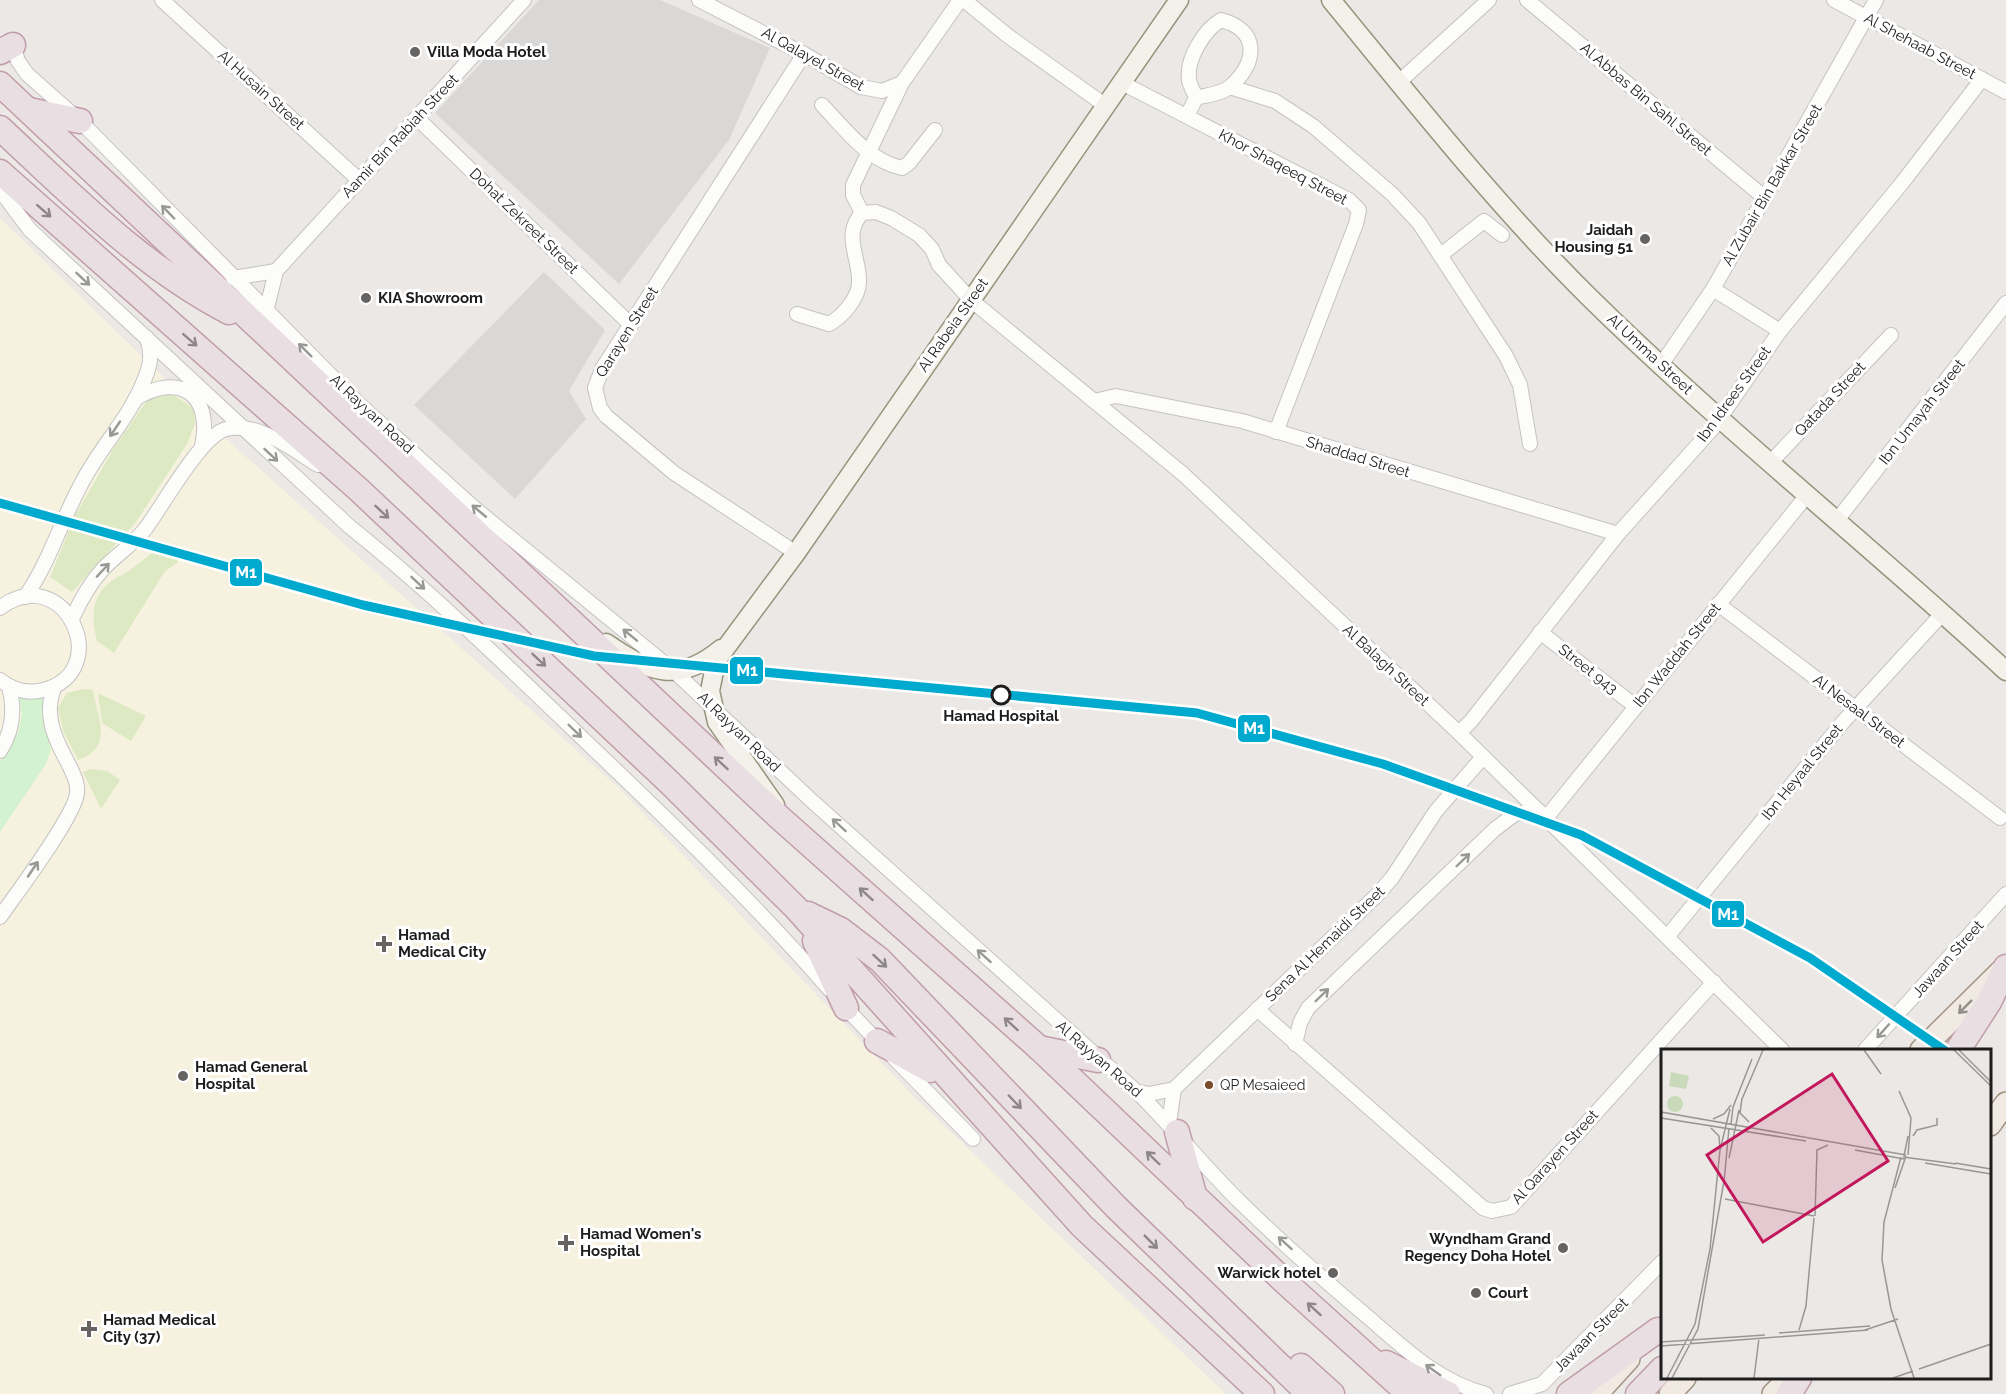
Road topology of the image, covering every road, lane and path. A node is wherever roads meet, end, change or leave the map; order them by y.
1 (162, 0) edge
2 (524, 0) edge
3 (699, 0) edge
4 (962, 0) edge
5 (1179, 0) edge
6 (1331, 0) edge
7 (1489, 0) edge
8 (1527, 0) edge
9 (1834, 0) edge
10 (1876, 0) edge
11 (1866, 18) junction
12 (7, 49) edge
13 (804, 54) junction
14 (1982, 79) junction
15 (902, 82) junction
16 (1399, 82) junction
17 (1122, 83) junction
18 (0, 84) edge
19 (1230, 87) junction
20 (2006, 92) edge
21 (1196, 98) junction
22 (822, 105) dead end
23 (1106, 106) junction
24 (26, 109) junction
25 (1187, 116) junction
26 (417, 118) junction
27 (80, 121) junction
28 (0, 128) edge
29 (935, 130) dead end
30 (869, 154) junction
31 (0, 172) edge
32 (359, 180) junction
33 (0, 190) edge
34 (1765, 198) junction
35 (862, 213) junction
36 (1502, 235) dead end
37 (1442, 254) junction
38 (276, 271) junction
39 (233, 278) junction
40 (1713, 289) junction
41 (971, 300) junction
42 (2006, 303) edge
43 (797, 314) dead end
44 (260, 317) junction
45 (631, 325) junction
46 (1780, 331) junction
47 (1891, 335) dead end
48 (147, 338) junction
49 (1661, 365) junction
50 (135, 400) junction
51 (1095, 401) junction
52 (1718, 418) junction
53 (242, 428) junction
54 (1276, 432) junction
55 (1530, 444) dead end
56 (202, 446) junction
57 (1770, 463) junction
58 (358, 489) junction
59 (1808, 494) junction
60 (1838, 519) junction
61 (1618, 534) junction
62 (796, 553) junction
63 (25, 597) junction
64 (1718, 604) junction
65 (0, 608) edge
66 (1943, 613) junction
67 (72, 619) junction
68 (566, 619) junction
69 (1540, 632) junction
70 (724, 647) junction
71 (2006, 671) edge
72 (675, 672) junction
73 (5, 683) edge
74 (55, 686) junction
75 (712, 706) junction
76 (1635, 706) junction
77 (1855, 708) junction
78 (1459, 733) junction
79 (0, 751) edge
80 (1483, 757) junction
81 (1542, 814) junction
82 (780, 818) junction
83 (2000, 818) dead end
84 (2006, 894) edge
85 (796, 908) junction
86 (0, 917) edge
87 (1667, 937) junction
88 (2006, 967) edge
89 (1714, 982) junction
90 (846, 1008) junction
91 (1257, 1009) junction
92 (877, 1041) junction
93 (1295, 1044) junction
94 (1039, 1048) junction
95 (1781, 1049) edge
96 (1867, 1049) edge
97 (1922, 1049) edge
98 (1959, 1049) edge
99 (1098, 1060) junction
100 (1174, 1089) junction
101 (959, 1092) junction
102 (1137, 1092) junction
103 (2006, 1103) edge
104 (1991, 1122) edge
105 (1173, 1127) junction
106 (973, 1139) dead end
107 (1195, 1198) junction
108 (1661, 1263) edge
109 (1183, 1275) junction
110 (1660, 1327) edge
111 (1357, 1349) junction
112 (1661, 1370) edge
113 (1683, 1379) edge
114 (1787, 1379) edge
115 (1798, 1379) edge
116 (1254, 1389) edge
117 (1309, 1394) edge
118 (1332, 1394) edge
119 (1408, 1394) edge
120 (1448, 1394) edge
121 (1486, 1394) edge
122 (1510, 1394) edge
123 (1569, 1394) edge
124 (1597, 1394) edge
125 (1638, 1394) edge
126 (1670, 1394) edge
127 (1773, 1394) edge
128 (1789, 1394) edge

1 - 32 street, Al Husain Street
2 - 26 street, Aamir Bin Rabiah Street
3 - 13 street, Al Qalayel Street
4 - 15 street
4 - 23 street
5 - 17 street, Al Rabeia Street
6 - 16 street, Al Umma Street
7 - 16 street
8 - 34 street, Al Abbas Bin Sahl Street
9 - 11 street, Al Shehaab Street
10 - 11 street, Al Zubair Bin Bakkar Street
11 - 14 street, Al Shehaab Street
11 - 34 street, Al Zubair Bin Bakkar Street
12 - 27 street, Al Rayyan Road
13 - 15 street, Al Qalayel Street
13 - 45 street, Qarayen Street
14 - 20 street, Al Shehaab Street
14 - 46 street, Ibn Idrees Street
15 - 30 street
16 - 49 street, Al Umma Street
17 - 23 street, Al Rabeia Street
17 - 25 street, Khor Shaqeeq Street
18 - 24 highway, Al Rayyan Road
19 - 21 street
19 - 21 street
19 - 37 street
21 - 25 street
22 - 30 street
23 - 41 street, Al Rabeia Street
24 - 27 highway
24 - 44 highway, Al Rayyan Road
25 - 54 street, Khor Shaqeeq Street
26 - 32 street, Aamir Bin Rabiah Street
26 - 45 street, Dohat Zekreet Street
39 -> 27 street, Al Rayyan Road
28 - 44 highway
29 - 30 street
30 - 35 street
31 -> 58 highway
32 - 38 street, Aamir Bin Rabiah Street
33 -> 48 street
34 - 40 street, Al Zubair Bin Bakkar Street
35 - 41 street, Al Balagh Street
35 - 43 street
36 - 37 street
37 - 55 street
38 - 39 street
38 - 44 street, Aamir Bin Rabiah Street
39 - 44 street, Al Rayyan Road
40 - 46 street
40 - 49 street, Al Zubair Bin Bakkar Street
41 - 51 street, Al Balagh Street
41 - 62 street, Al Rabeia Street
42 - 60 street, Ibn Umayah Street
44 - 68 highway, Al Rayyan Road
72 -> 44 street, Al Rayyan Road
45 - 62 street, Qarayen Street
46 - 52 street, Ibn Idrees Street
47 - 57 street, Qatada Street
48 - 50 street
48 - 53 street
49 - 52 street, Al Umma Street
50 - 56 street
50 -> 63 street
51 - 54 street, Shaddad Street
51 - 78 street, Al Balagh Street
52 - 57 street, Al Umma Street
52 - 61 street, Ibn Idrees Street
53 - 56 street
53 - 58 street
53 -> 90 street
54 - 61 street, Shaddad Street
67 -> 56 street
57 - 59 street, Al Umma Street
58 -> 85 highway
59 - 60 street, Al Umma Street
59 - 64 street, Ibn Waddah Street
60 - 66 street, Al Umma Street
61 - 69 street, Ibn Idrees Street
62 - 70 street, Al Rabeia Street
63 - 65 street
63 - 67 street
64 - 76 street, Ibn Waddah Street
64 - 77 street, Al Nesaal Street
66 - 71 street, Al Umma Street
66 - 77 street, Ibn Heyaal Street
67 - 74 street
68 - 72 street
82 -> 68 highway, Al Rayyan Road
69 - 76 street, Street 943
69 - 78 street, Ibn Idrees Street
70 - 72 street, Al Rabeia Street
70 - 75 street, Al Rabeia Street
72 - 75 street, Al Rayyan Road
73 - 74 street
73 - 79 street
86 -> 74 street
75 - 82 street, Al Rabeia Street
99 -> 75 street, Al Rayyan Road
76 - 81 street, Ibn Waddah Street
77 - 83 street, Al Nesaal Street
77 - 87 street, Ibn Heyaal Street
78 - 80 street, Al Balagh Street
80 - 81 street, Al Balagh Street
80 - 91 street, Sena Al Hemaidi Street
81 - 87 street, Al Balagh Street
93 -> 81 street
94 -> 82 highway, Al Rayyan Road
84 -> 96 street, Jawaan Street
85 - 90 highway
85 - 101 highway
85 -> 109 highway
87 - 89 street, Al Balagh Street
88 -> 97 main road
88 - 98 highway
89 - 93 street, Al Qarayen Street
89 - 95 street, Al Balagh Street
90 - 92 street
91 - 93 street, Al Qarayen Street
91 - 100 street, Sena Al Hemaidi Street
92 - 101 highway
92 - 106 street
94 - 99 highway
107 -> 94 highway, Al Rayyan Road
99 - 102 street, Al Rayyan Road
100 - 102 street
100 - 105 street
101 - 116 highway
102 - 105 street, Al Rayyan Road
103 - 104 main road
105 - 107 highway
121 -> 105 street, Al Rayyan Road
111 -> 107 highway, Al Rayyan Road
108 - 122 street, Jawaan Street
109 - 117 highway
109 - 118 highway
110 - 123 highway
110 - 124 main road
111 - 119 highway, Al Rayyan Road
111 - 120 highway
112 - 125 highway
113 - 126 main road
114 - 127 main road
115 - 128 highway

